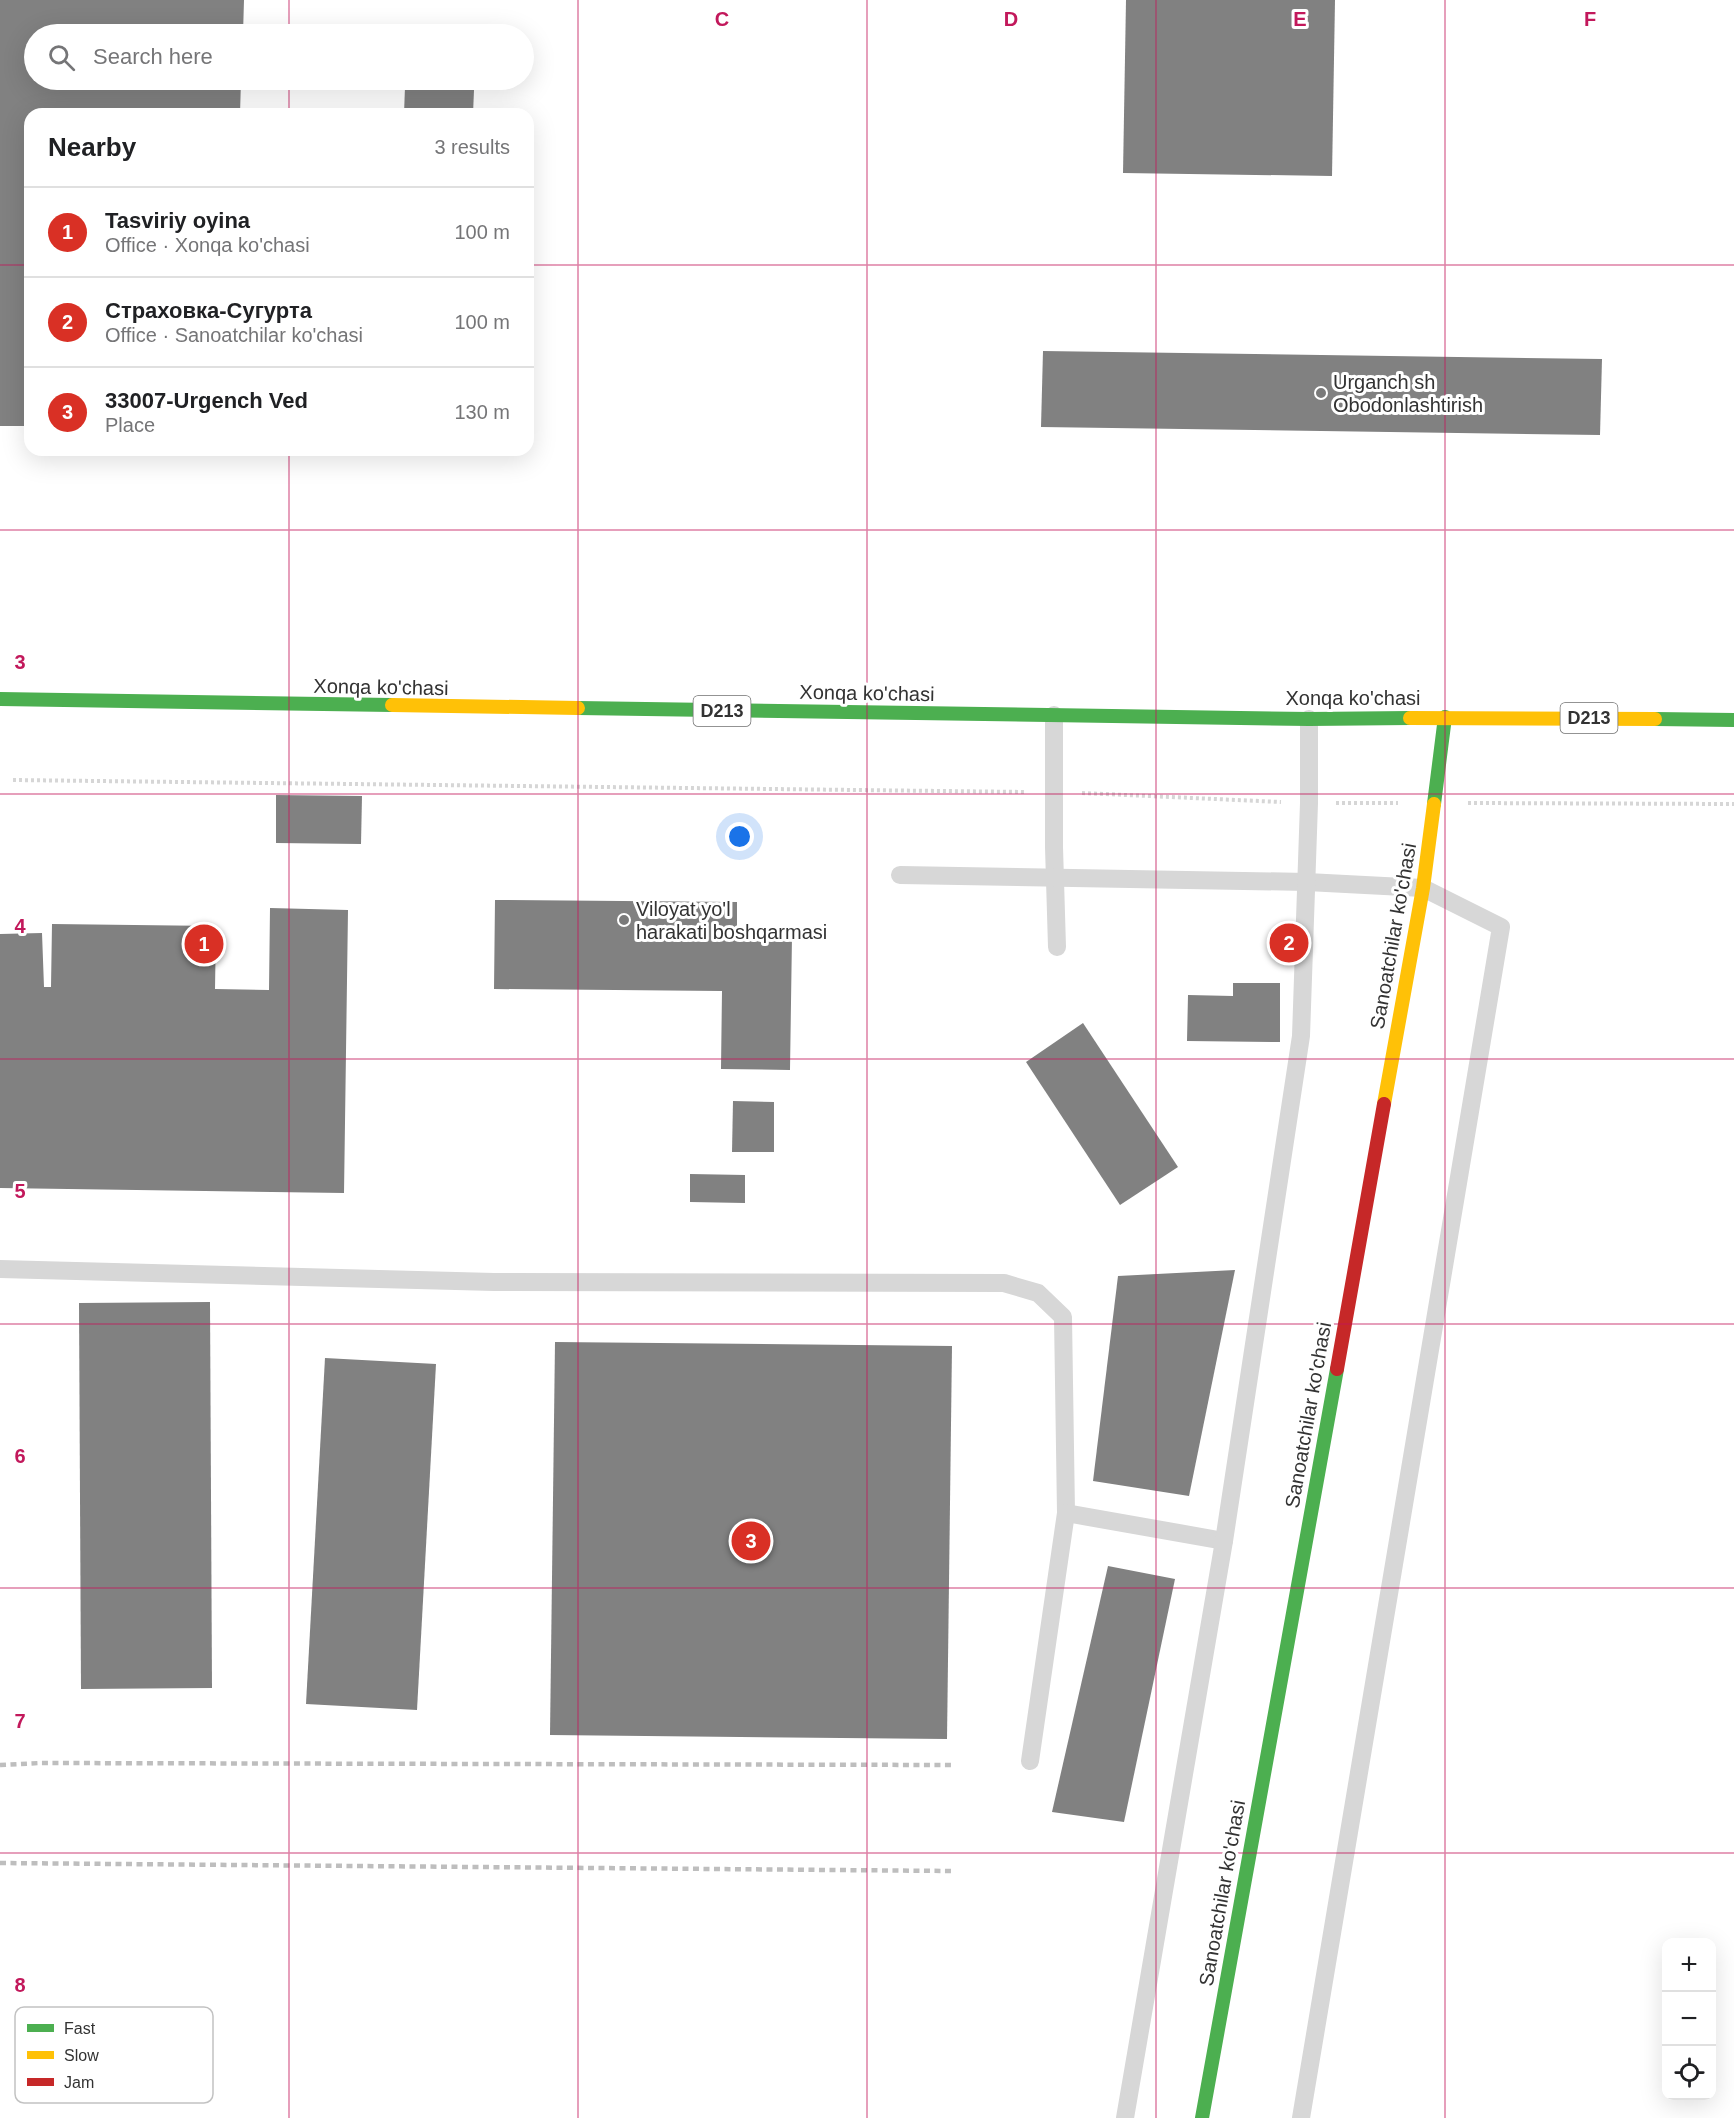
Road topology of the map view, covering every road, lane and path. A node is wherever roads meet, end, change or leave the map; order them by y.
1 (0, 699) edge
2 (1054, 715) junction
3 (1445, 717) junction
4 (1309, 718) junction
5 (1734, 720) edge
6 (13, 780) dead end
7 (1054, 792) junction
8 (1309, 803) junction
9 (1435, 803) junction
10 (1734, 804) edge
11 (900, 875) dead end
12 (1055, 878) junction
13 (1307, 882) junction
14 (1423, 888) junction
15 (1057, 947) dead end
16 (0, 1269) edge
17 (1066, 1513) junction
18 (1224, 1541) junction
19 (1030, 1761) dead end
20 (1125, 2118) edge
21 (1202, 2118) edge
22 (1301, 2118) edge

1 - 2 main road, Xonqa ko'chasi / D213
2 - 4 main road, Xonqa ko'chasi / D213
2 - 7 lane
3 - 4 main road, Xonqa ko'chasi / D213
3 - 5 main road, Xonqa ko'chasi / D213
3 - 9 main road, Sanoatchilar ko'chasi
4 - 8 lane
6 - 7 path
7 - 8 path
7 - 12 lane
8 - 9 path
8 - 13 lane
9 - 10 path
9 - 14 main road, Sanoatchilar ko'chasi
11 - 12 lane
12 - 13 lane
12 - 15 lane
13 - 14 lane
13 - 18 lane
14 - 21 main road, Sanoatchilar ko'chasi
14 - 22 lane
16 - 17 lane
17 - 18 lane
17 - 19 lane
18 - 20 lane

